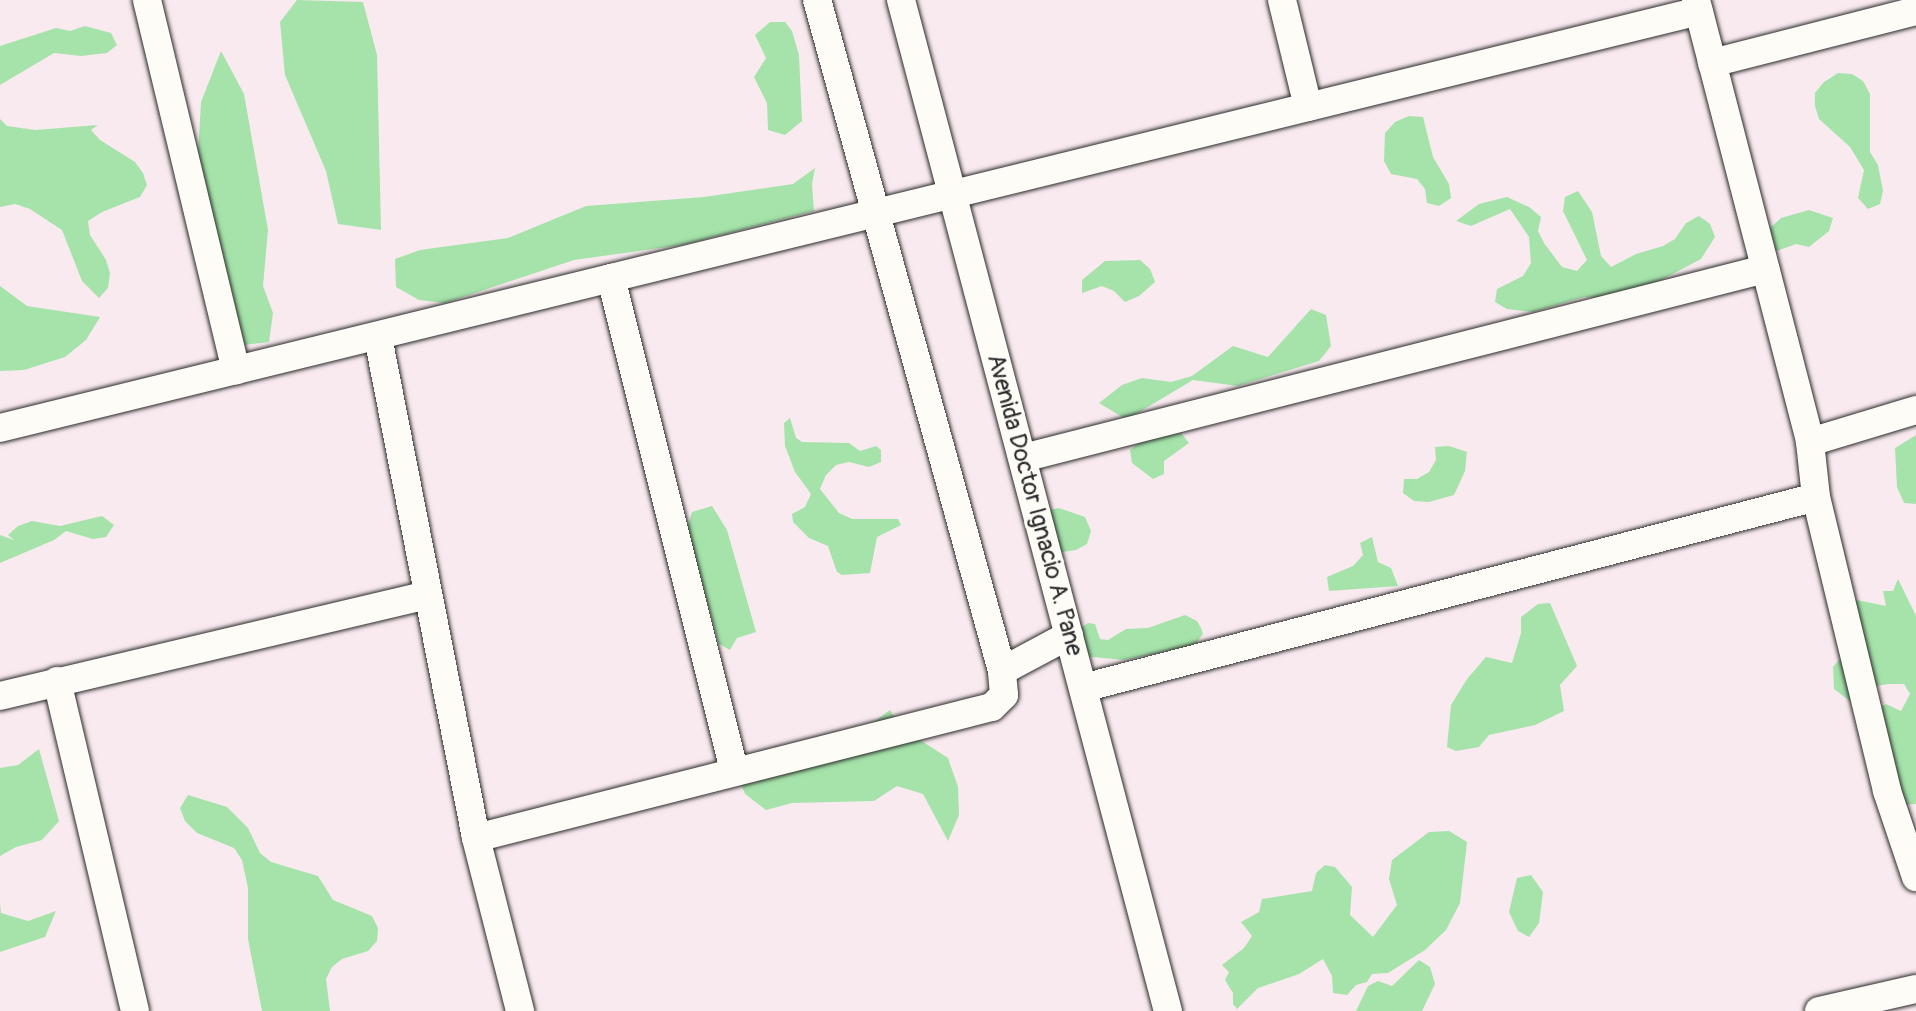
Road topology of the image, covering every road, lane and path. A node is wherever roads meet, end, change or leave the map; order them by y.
1 (147, 0) edge
2 (817, 0) edge
3 (901, 0) edge
4 (1282, 0) edge
5 (1697, 6) edge
6 (1916, 11) edge
7 (1712, 63) junction
8 (1308, 107) junction
9 (954, 194) junction
10 (873, 214) junction
11 (1765, 269) junction
12 (611, 278) junction
13 (378, 337) junction
14 (236, 370) junction
15 (1916, 410) edge
16 (0, 428) edge
17 (1810, 442) junction
18 (1023, 458) junction
19 (1816, 497) junction
20 (426, 595) junction
21 (1069, 635) junction
22 (1002, 671) junction
23 (57, 681) junction
24 (1083, 688) junction
25 (0, 696) edge
26 (734, 770) junction
27 (476, 838) junction
28 (1916, 877) edge
29 (1916, 989) edge
30 (135, 1011) edge
31 (520, 1011) edge
32 (1168, 1011) edge
33 (1819, 1011) edge

1 - 14 street
2 - 10 street
3 - 9 street, Avenida Doctor Ignacio A. Pane
4 - 8 street
5 - 7 street
5 - 8 street
6 - 7 street
7 - 11 street
8 - 9 street
9 - 10 street
9 - 18 street, Avenida Doctor Ignacio A. Pane
10 - 12 street
10 - 22 street
11 - 17 street
11 - 18 street
12 - 13 street
12 - 26 street
13 - 14 street
13 - 20 street
14 - 16 street
15 - 17 street
17 - 19 street
18 - 21 street, Avenida Doctor Ignacio A. Pane
19 - 24 street
19 - 28 street
20 - 23 street
20 - 27 street
21 - 22 street
21 - 24 street, Avenida Doctor Ignacio A. Pane
22 - 26 street
23 - 25 street
23 - 30 street
24 - 32 street, Avenida Doctor Ignacio A. Pane
26 - 27 street
27 - 31 street
29 - 33 street

